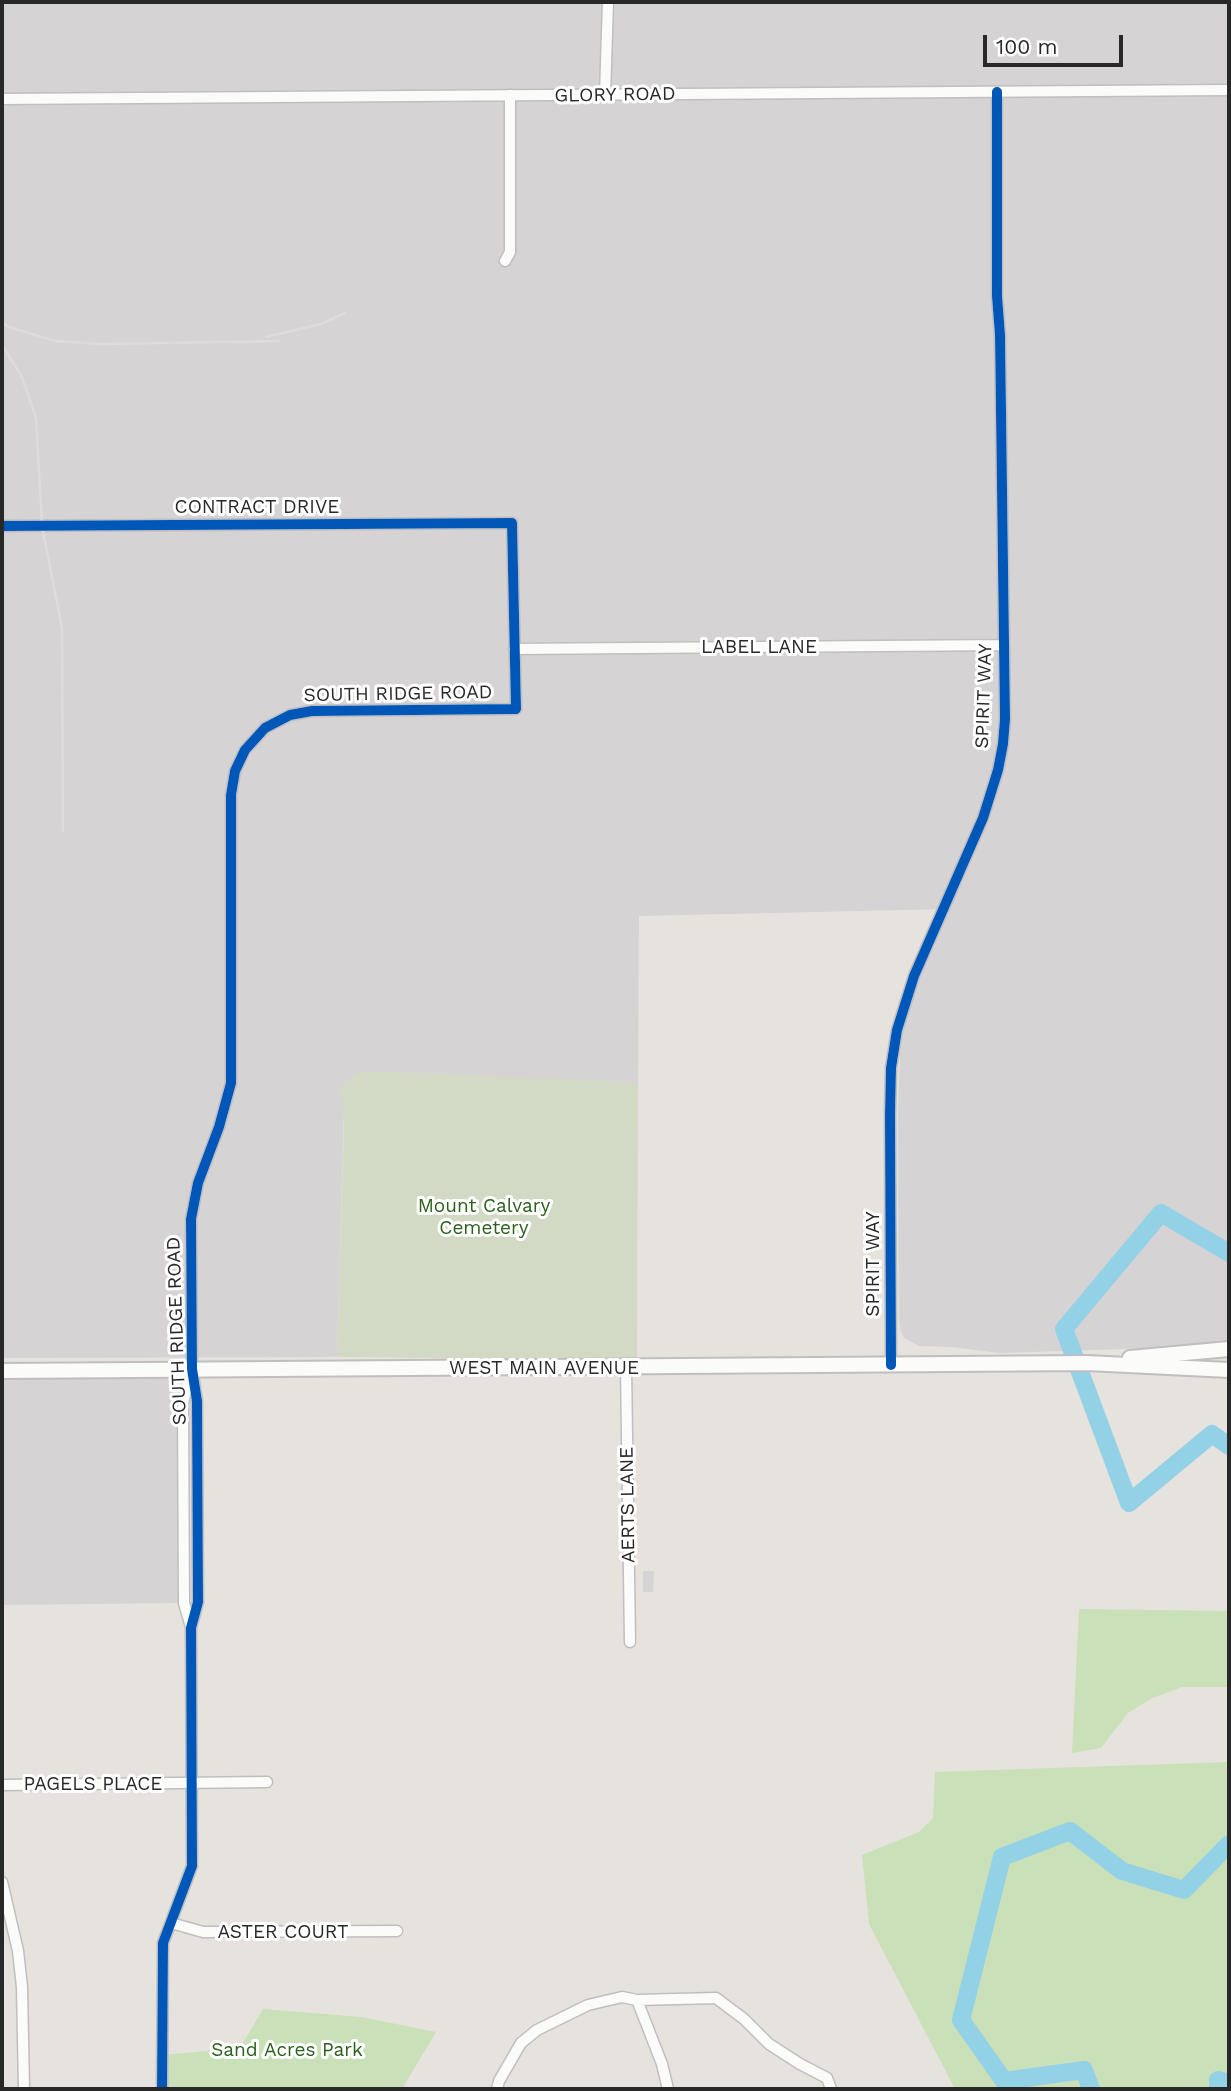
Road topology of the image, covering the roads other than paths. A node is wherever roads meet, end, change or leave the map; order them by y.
1 (608, 2) edge
2 (1229, 90) edge
3 (997, 92) junction
4 (605, 94) junction
5 (510, 95) junction
6 (2, 99) edge
7 (505, 261) dead end
8 (512, 523) joint
9 (2, 526) edge
10 (1004, 645) junction
11 (514, 649) junction
12 (1229, 1349) edge
13 (1087, 1363) junction
14 (891, 1365) junction
15 (626, 1367) junction
16 (192, 1370) junction
17 (1229, 1370) edge
18 (2, 1371) edge
19 (630, 1642) dead end
20 (267, 1782) dead end
21 (192, 1783) junction
22 (2, 1785) edge
23 (2, 1882) edge
24 (171, 1923) junction
25 (397, 1931) dead end
26 (637, 2000) junction
27 (24, 2089) edge
28 (162, 2089) edge
29 (496, 2089) edge
30 (668, 2089) edge
31 (831, 2089) edge

1 - 4 street
2 - 3 street, GLORY ROAD
3 - 4 street, GLORY ROAD
3 - 10 street, SPIRIT WAY
4 - 5 street, GLORY ROAD
5 - 6 street, GLORY ROAD
5 - 7 street
8 - 9 street, CONTRACT DRIVE
8 - 11 street, SOUTH RIDGE ROAD
10 - 11 street, LABEL LANE
10 - 14 street, SPIRIT WAY
11 - 16 street, SOUTH RIDGE ROAD
12 - 13 main road, WEST MAIN AVENUE
13 - 14 main road, WEST MAIN AVENUE
13 - 17 main road, WEST MAIN AVENUE
14 - 15 main road, WEST MAIN AVENUE
15 - 16 main road, WEST MAIN AVENUE
15 - 19 street, AERTS LANE
16 - 18 main road, WEST MAIN AVENUE
16 - 21 street, SOUTH RIDGE ROAD
20 - 21 street, PAGELS PLACE
21 - 22 street, PAGELS PLACE
21 - 24 street, SOUTH RIDGE ROAD
23 - 27 street
24 - 25 street, ASTER COURT
24 - 28 street, SOUTH RIDGE ROAD
26 - 29 street
26 - 30 street
26 - 31 street

